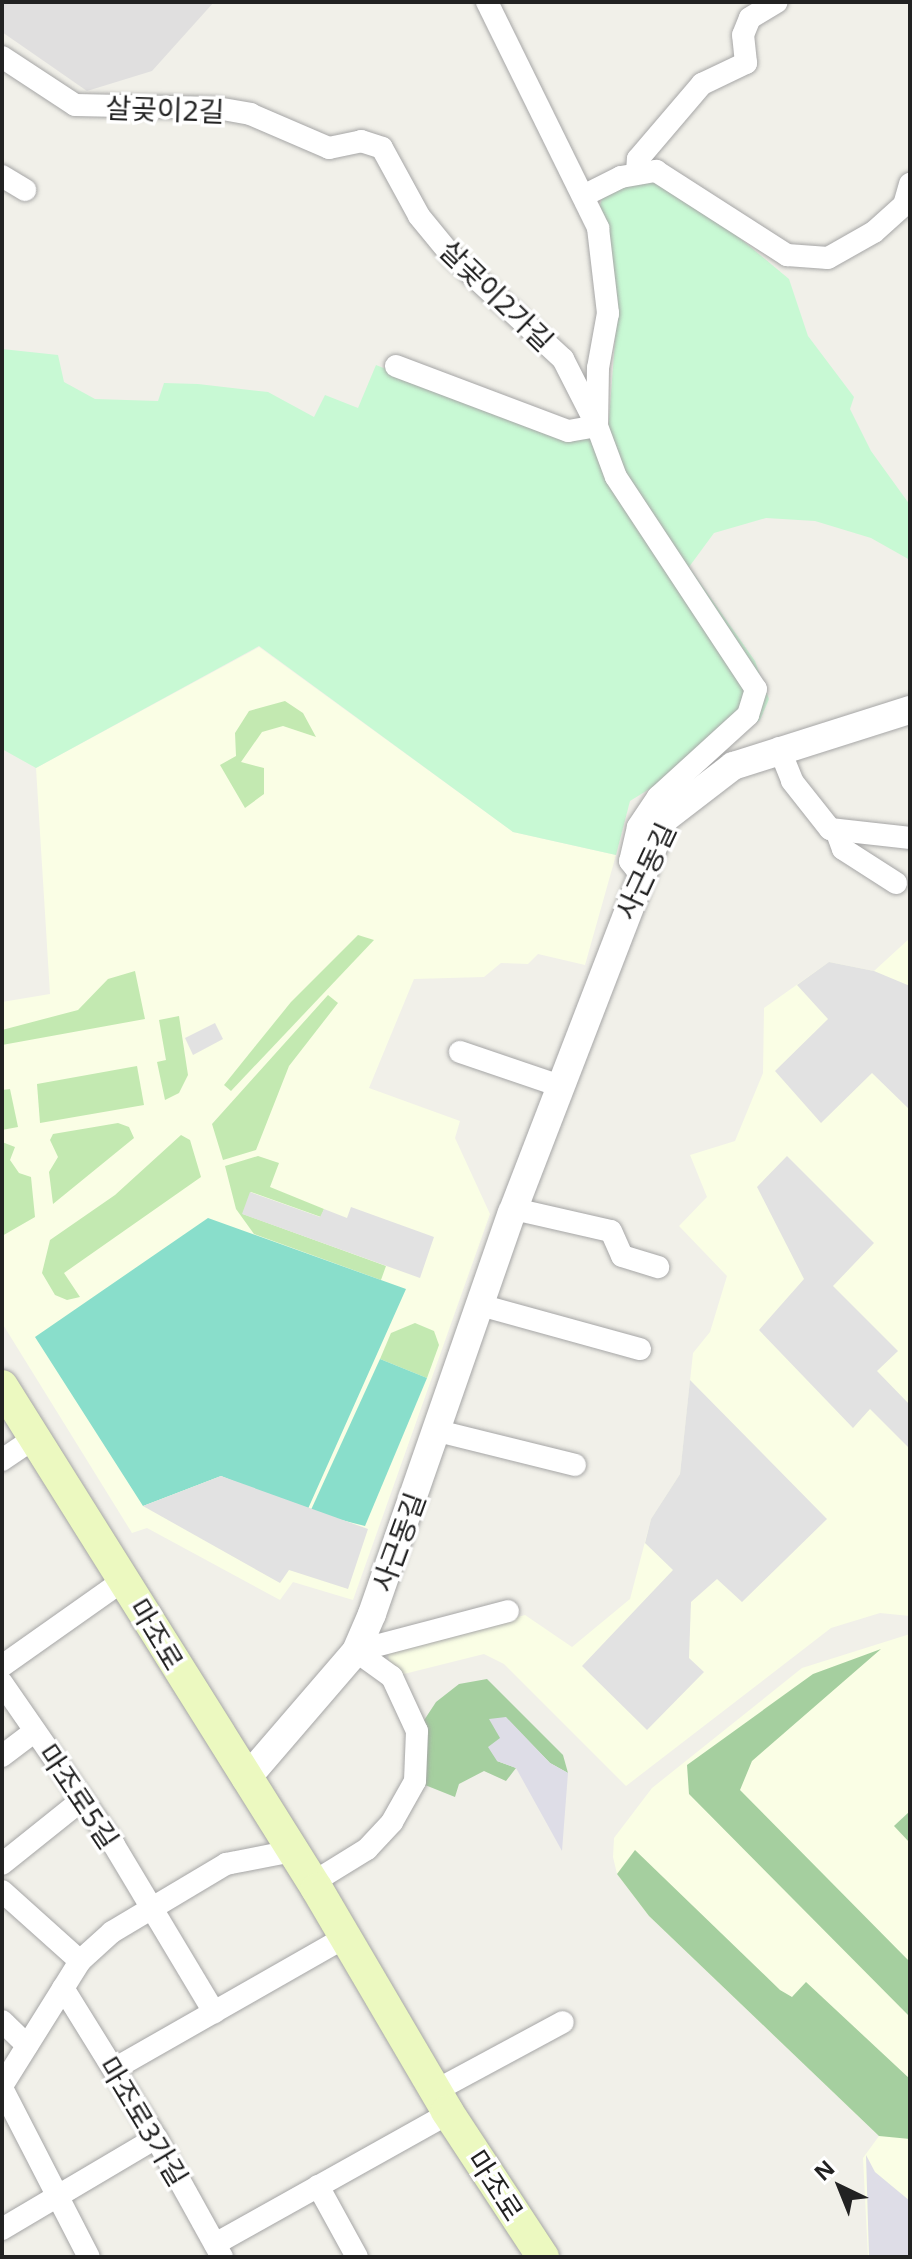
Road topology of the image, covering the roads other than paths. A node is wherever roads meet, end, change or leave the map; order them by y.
1 (777, 2) edge
2 (490, 12) edge
3 (2, 57) edge
4 (382, 148) joint
5 (637, 172) junction
6 (2, 176) edge
7 (910, 184) edge
8 (25, 190) dead end
9 (585, 195) junction
10 (396, 366) dead end
11 (597, 426) junction
12 (910, 710) edge
13 (779, 748) junction
14 (836, 830) junction
15 (910, 838) edge
16 (640, 874) junction
17 (896, 883) dead end
18 (460, 1052) dead end
19 (560, 1086) junction
20 (514, 1209) junction
21 (658, 1267) dead end
22 (480, 1305) junction
23 (640, 1349) dead end
24 (2, 1386) edge
25 (438, 1431) junction
26 (35, 1438) junction
27 (2, 1460) edge
28 (575, 1465) dead end
29 (124, 1580) junction
30 (508, 1611) dead end
31 (356, 1651) junction
32 (2, 1666) edge
33 (2, 1683) edge
34 (35, 1731) junction
35 (2, 1756) edge
36 (246, 1779) junction
37 (82, 1800) junction
38 (292, 1851) junction
39 (2, 1864) edge
40 (312, 1883) junction
41 (2, 1891) edge
42 (154, 1910) junction
43 (345, 1937) junction
44 (80, 1961) junction
45 (63, 1988) junction
46 (214, 2012) junction
47 (2, 2021) edge
48 (563, 2022) dead end
49 (27, 2045) junction
50 (114, 2069) junction
51 (2, 2087) edge
52 (442, 2102) junction
53 (156, 2138) junction
54 (318, 2186) junction
55 (57, 2197) junction
56 (2, 2229) edge
57 (218, 2250) edge
58 (89, 2257) edge
59 (357, 2257) edge
60 (543, 2257) edge

1 - 5 street
2 - 9 street
3 - 4 street, 살곶이2길
4 - 11 street, 살곶이2가길
5 - 7 street
5 - 9 street
6 - 8 street
9 - 11 street
10 - 11 street
11 - 16 street, 살곶이2가길
12 - 13 street, 사근동길
13 - 14 street
13 - 16 street, 사근동길
14 - 15 street
14 - 17 street
16 - 19 street, 사근동길
18 - 19 street
19 - 20 street, 사근동길
20 - 21 street
20 - 22 street, 사근동길
22 - 23 street
22 - 25 street, 사근동길
24 - 26 main road, 마조로
25 - 28 street
25 - 31 street, 사근동길
26 - 27 street
26 - 29 main road, 마조로
29 - 32 street
29 - 36 main road, 마조로
30 - 31 street
31 - 36 street, 사근동길
31 - 40 street
33 - 34 street, 마조로5길
34 - 35 street
34 - 37 street, 마조로5길
36 - 38 main road, 마조로
37 - 39 street
37 - 42 street, 마조로5길
38 - 40 main road, 마조로
38 - 42 street
40 - 43 main road, 마조로
41 - 44 street
42 - 44 street
42 - 46 street, 마조로5길
43 - 46 street
43 - 52 main road, 마조로
44 - 45 street
45 - 49 street
45 - 50 street, 마조로3가길
46 - 50 street
47 - 49 street
48 - 52 street
49 - 51 street
50 - 53 street, 마조로3가길
51 - 55 street
52 - 54 street
52 - 60 main road, 마조로
53 - 55 street
53 - 57 street, 마조로3가길
54 - 57 street
54 - 59 street
55 - 56 street
55 - 58 street

